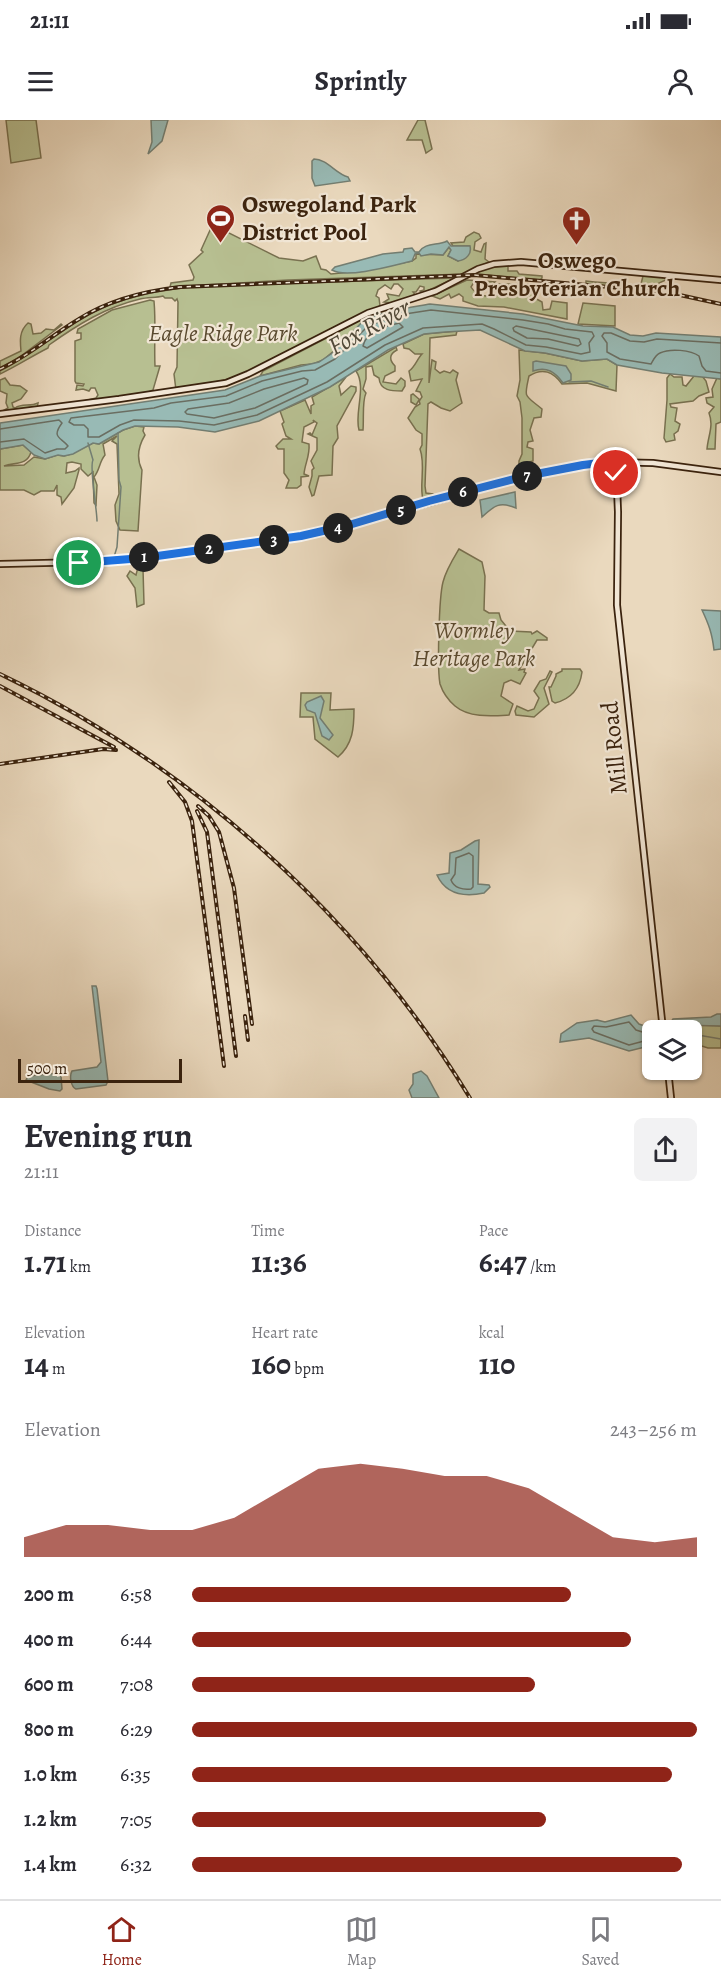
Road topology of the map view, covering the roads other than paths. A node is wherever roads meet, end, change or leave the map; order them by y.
1 (721, 280) edge
2 (0, 414) edge
3 (616, 461) junction
4 (721, 472) edge
5 (0, 564) edge
6 (662, 1020) edge
7 (669, 1080) edge
8 (671, 1098) edge

1 - 2 street
3 - 4 street
3 - 5 street
3 - 6 street, Mill Road
7 - 8 street

